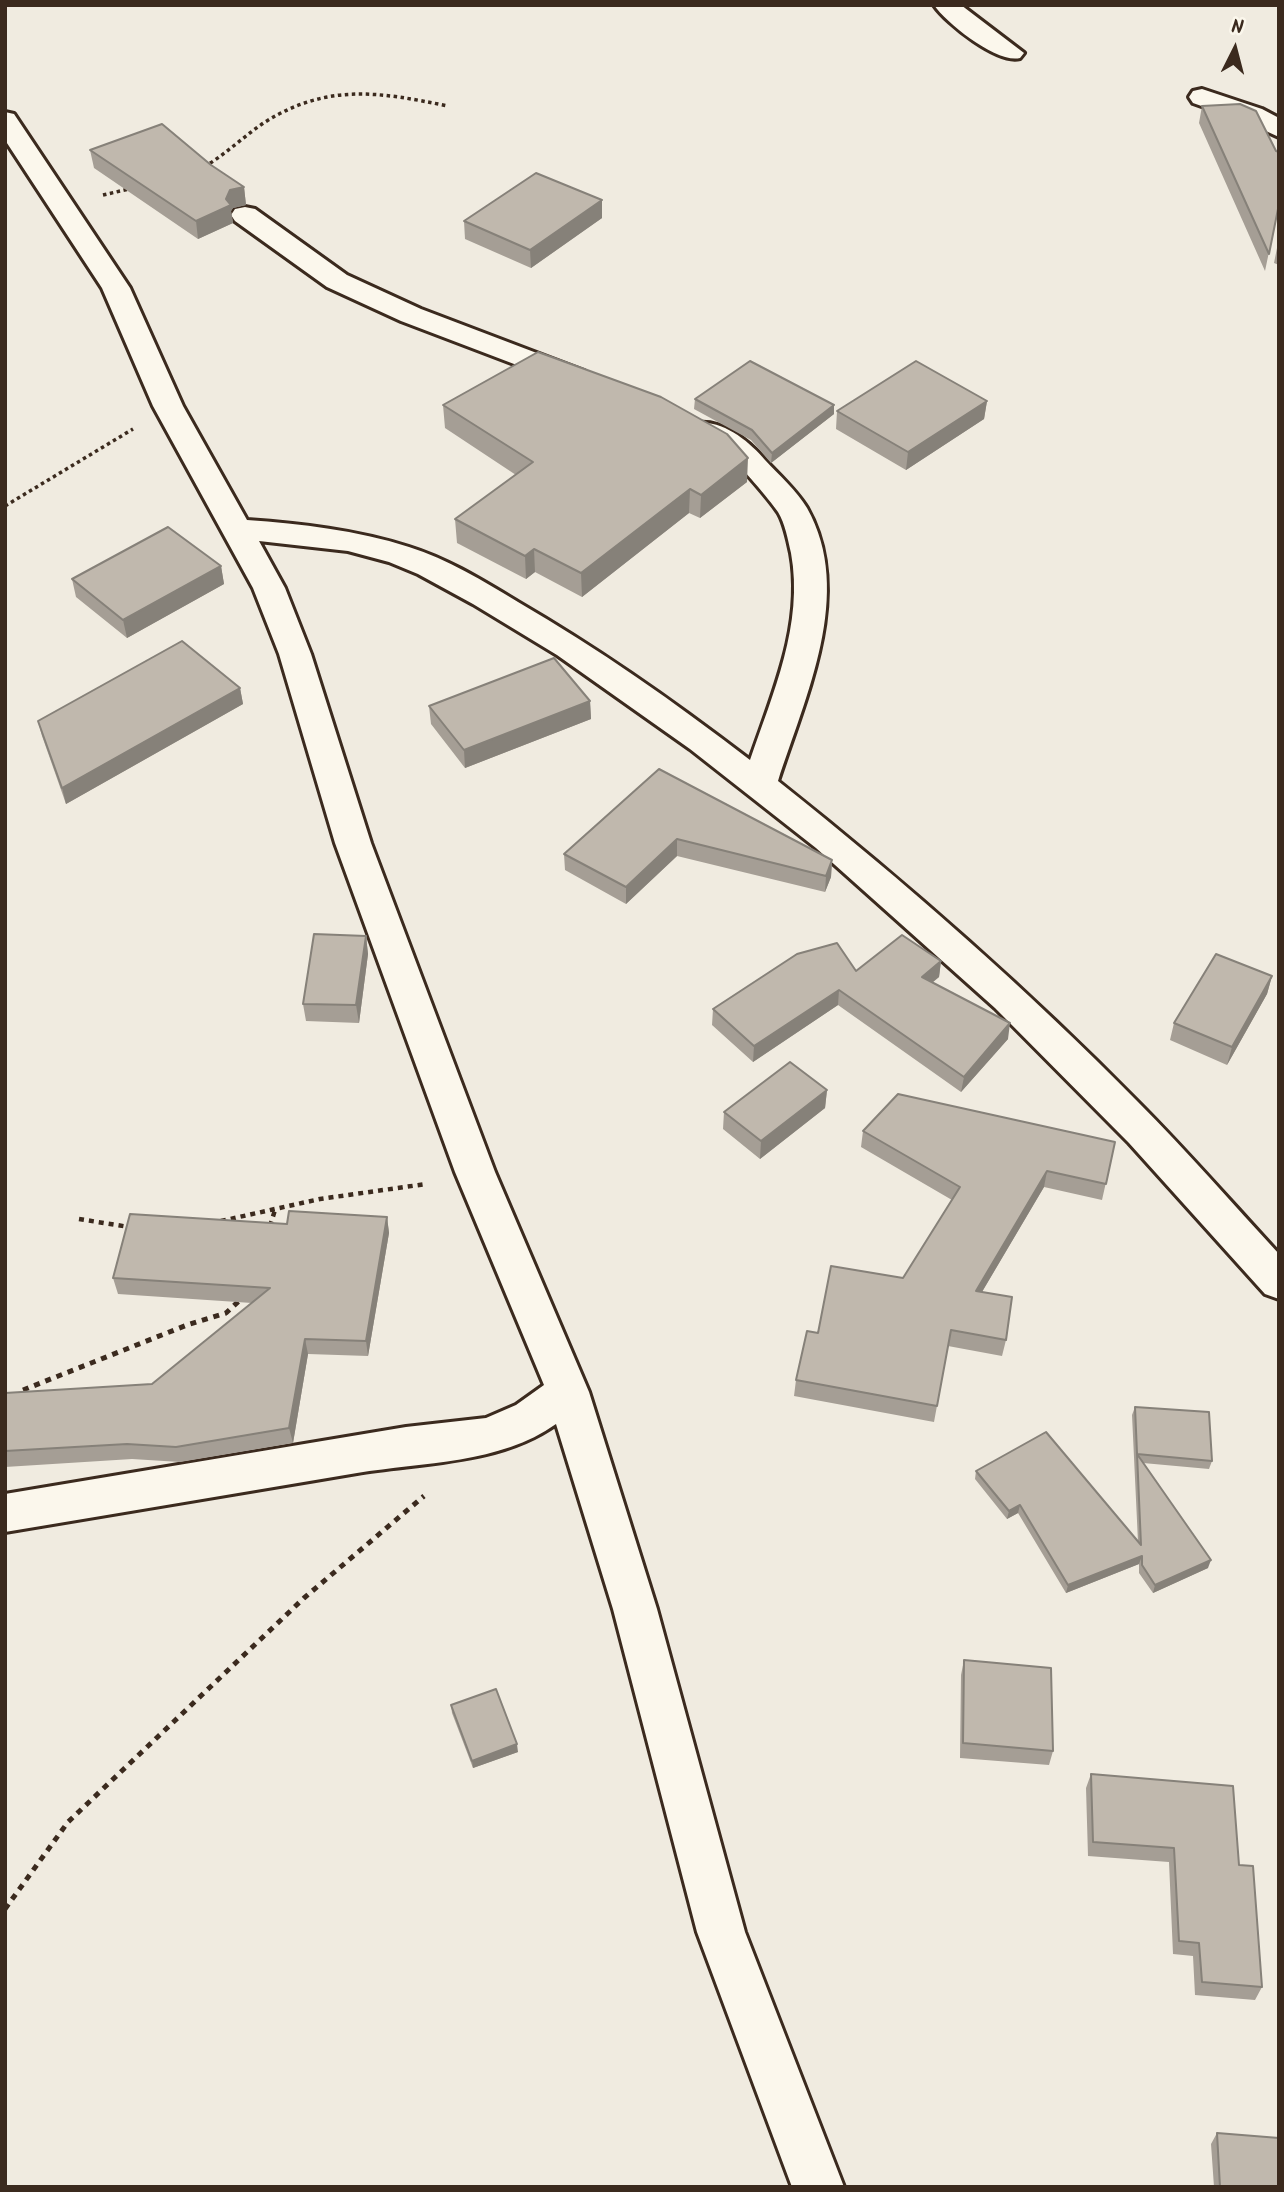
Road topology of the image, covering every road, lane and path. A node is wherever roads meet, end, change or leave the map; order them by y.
1 (946, 5) edge
2 (1011, 52) dead end
3 (1202, 97) dead end
4 (448, 106) dead end
5 (5, 120) edge
6 (1279, 129) edge
7 (198, 170) edge
8 (136, 187) edge
9 (62, 206) junction
10 (245, 215) edge
11 (596, 385) edge
12 (169, 406) junction
13 (684, 418) edge
14 (5, 506) edge
15 (234, 529) junction
16 (760, 783) junction
17 (475, 1172) junction
18 (275, 1210) junction
19 (79, 1219) dead end
20 (213, 1222) edge
21 (133, 1227) edge
22 (268, 1232) edge
23 (1279, 1282) edge
24 (247, 1289) edge
25 (23, 1390) edge
26 (568, 1392) junction
27 (430, 1490) dead end
28 (5, 1513) edge
29 (5, 1909) edge
30 (818, 2187) edge

1 - 2 street
3 - 6 street
4 - 7 path
5 - 9 street
8 - 9 path
9 - 12 street
10 - 11 street
12 - 14 path
12 - 15 street
13 - 16 street
15 - 16 street
15 - 17 street
16 - 23 street
17 - 18 path
17 - 26 street
18 - 20 path
18 - 22 path
19 - 21 path
24 - 25 path
26 - 28 street
26 - 30 street
27 - 29 path

